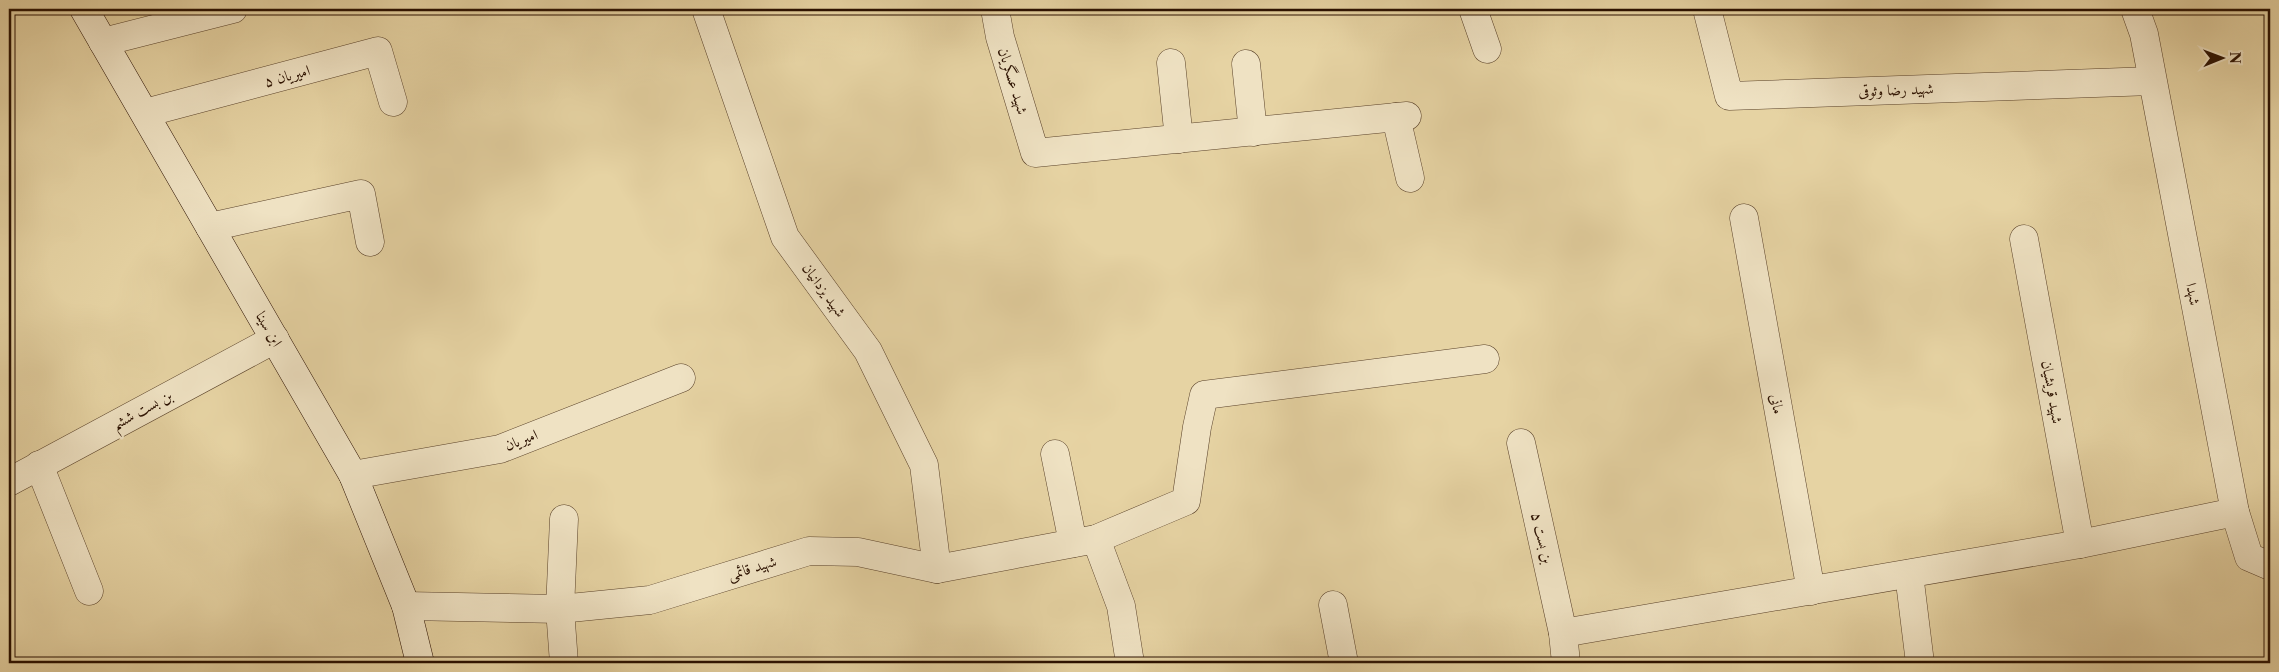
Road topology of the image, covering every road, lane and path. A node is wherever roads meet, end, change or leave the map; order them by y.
1 (84, 9) edge
2 (233, 9) edge
3 (706, 9) edge
4 (995, 9) edge
5 (1473, 9) edge
6 (1707, 9) edge
7 (2135, 9) edge
8 (104, 42) junction
9 (1487, 49) dead end
10 (1170, 63) dead end
11 (1246, 64) dead end
12 (2152, 81) junction
13 (393, 102) dead end
14 (145, 113) junction
15 (1253, 132) junction
16 (1179, 139) junction
17 (1410, 178) dead end
18 (1744, 218) dead end
19 (210, 227) junction
20 (2024, 239) dead end
21 (370, 242) dead end
22 (275, 339) junction
23 (1485, 359) dead end
24 (681, 378) dead end
25 (1520, 443) dead end
26 (1055, 454) dead end
27 (39, 465) junction
28 (353, 475) junction
29 (9, 482) edge
30 (2235, 512) junction
31 (564, 519) dead end
32 (1085, 541) junction
33 (2080, 544) junction
34 (2270, 566) edge
35 (937, 569) junction
36 (1909, 574) junction
37 (89, 591) dead end
38 (1811, 591) junction
39 (1333, 605) dead end
40 (406, 606) junction
41 (560, 608) junction
42 (1563, 633) junction
43 (420, 663) edge
44 (564, 663) edge
45 (1130, 663) edge
46 (1344, 663) edge
47 (1566, 663) edge
48 (1920, 663) edge

1 - 8 street, ابن سینا
2 - 8 street
3 - 35 street, شهید یزدانیان
4 - 16 street, شهید عسگریان
5 - 9 street
6 - 12 street, شهید رضا وثوقی
7 - 12 street, شهدا
8 - 14 street, ابن سینا
10 - 16 street
11 - 15 street
12 - 30 street, شهدا
13 - 14 street, امیریان ۵
14 - 19 street, ابن سینا
15 - 16 street
15 - 17 street
18 - 38 street, مانی
19 - 21 street
19 - 22 street, ابن سینا
20 - 33 street, شهید قریشیان
22 - 27 street, بن بست ششم
22 - 28 street, ابن سینا
23 - 32 street, شهید قائمی
24 - 28 street, امیریان
25 - 42 street, بن بست ۵
26 - 32 street
27 - 29 street, بن بست ششم
27 - 37 street
28 - 40 street, ابن سینا
30 - 33 street
30 - 34 street, شهدا
31 - 41 street
32 - 35 street, شهید قائمی
32 - 45 street
33 - 36 street
35 - 41 street, شهید قائمی
36 - 38 street
36 - 48 street
38 - 42 street
39 - 46 street
40 - 41 street, شهید قائمی
40 - 43 street, ابن سینا
41 - 44 street
42 - 47 street, بن بست ۵

